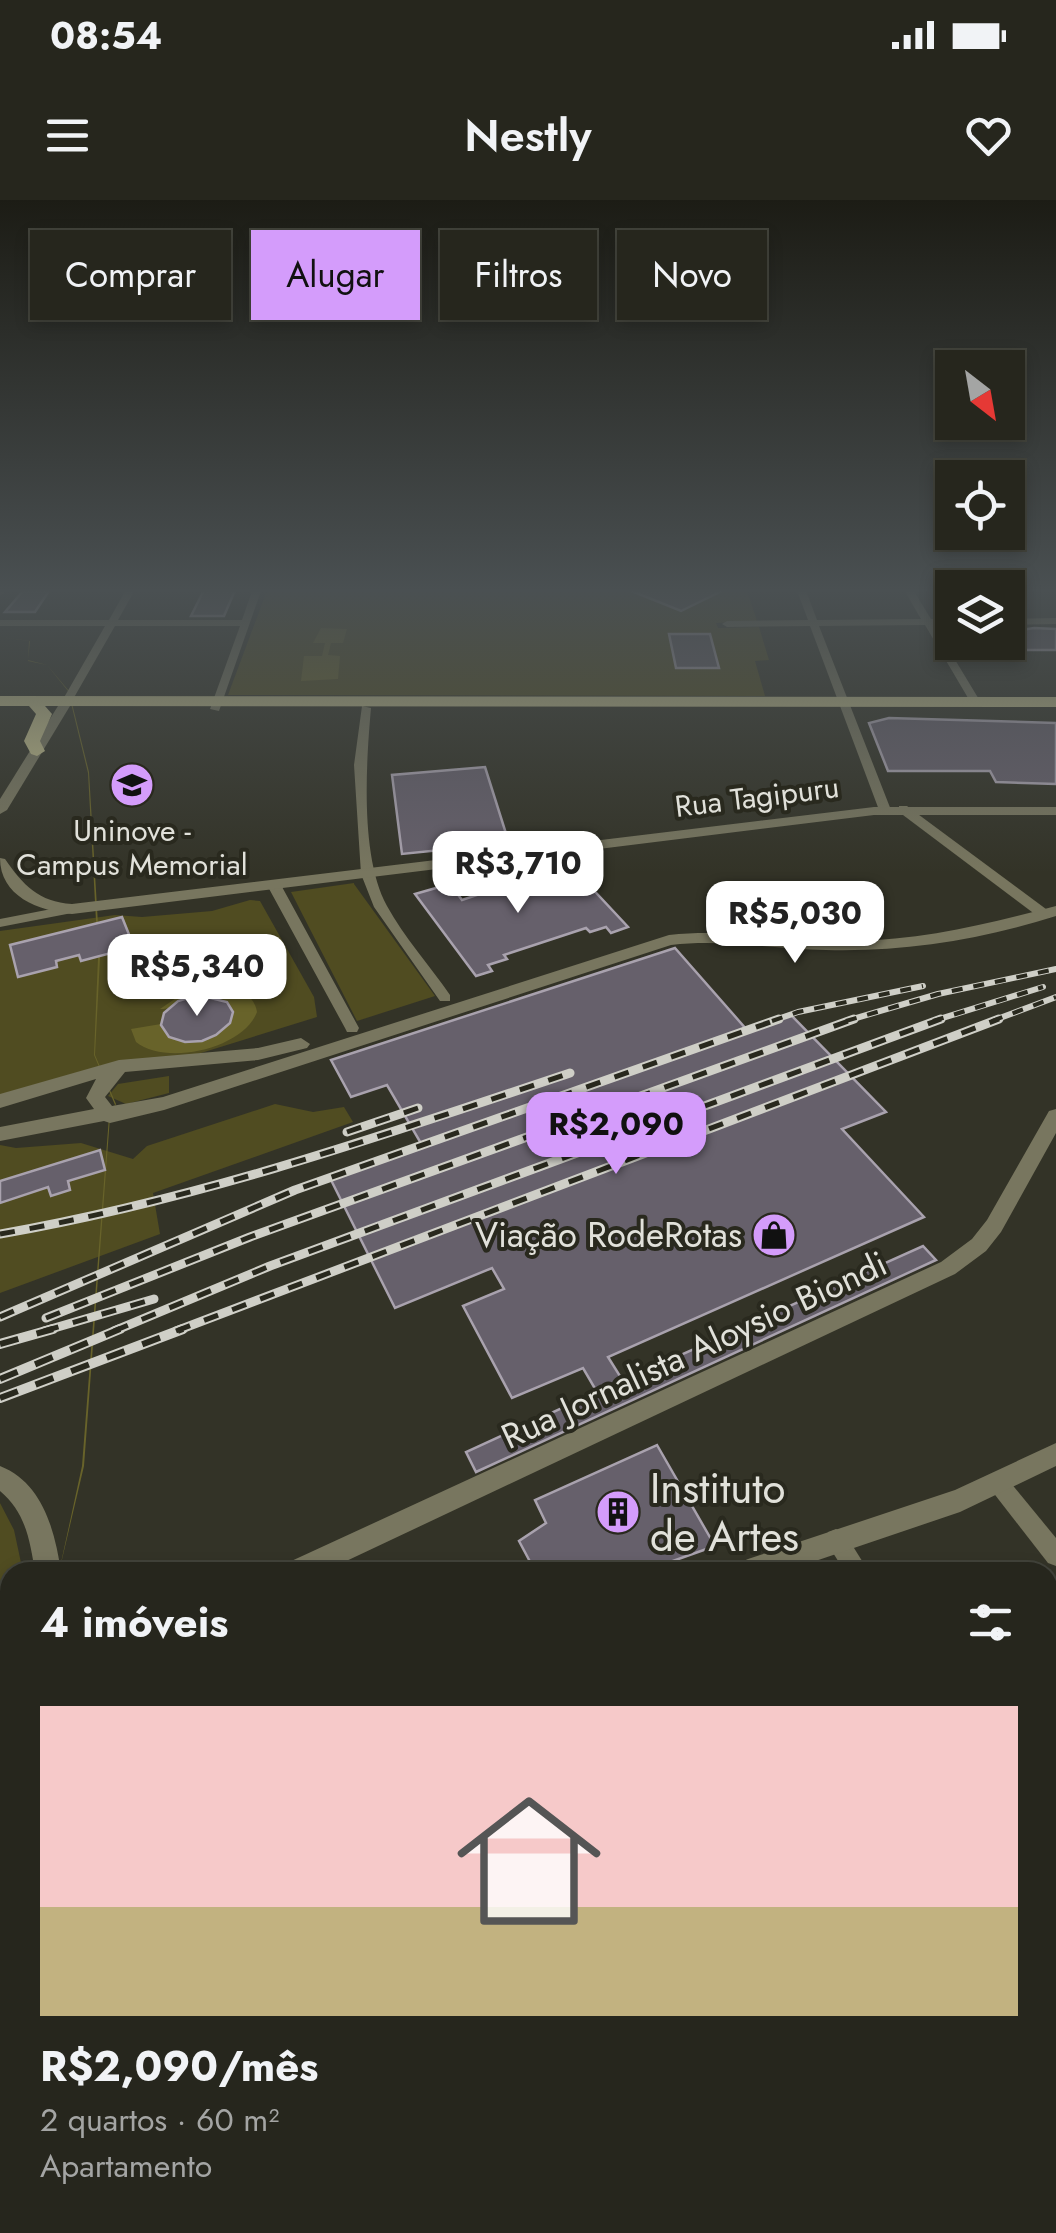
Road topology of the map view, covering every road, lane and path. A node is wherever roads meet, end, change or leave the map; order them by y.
1 (78, 683) edge
2 (224, 683) edge
3 (836, 683) edge
4 (964, 683) edge
5 (0, 701) edge
6 (975, 701) junction
7 (1056, 702) edge
8 (37, 705) junction
9 (65, 705) junction
10 (216, 705) junction
11 (844, 705) junction
12 (366, 708) junction
13 (0, 709) edge
14 (1056, 710) edge
15 (37, 751) junction
16 (0, 810) edge
17 (885, 810) junction
18 (903, 810) junction
19 (1056, 812) edge
20 (0, 862) edge
21 (367, 874) junction
22 (274, 885) junction
23 (1056, 898) edge
24 (72, 910) junction
25 (1045, 911) edge
26 (0, 922) edge
27 (768, 936) junction
28 (445, 998) junction
29 (352, 1028) junction
30 (184, 1062) junction
31 (119, 1066) junction
32 (183, 1097) junction
33 (10, 1098) edge
34 (110, 1116) junction
35 (1056, 1116) edge
36 (29, 1129) junction
37 (0, 1134) edge
38 (1056, 1454) edge
39 (0, 1478) edge
40 (999, 1484) junction
41 (836, 1540) junction
42 (1056, 1555) edge
43 (46, 1562) edge
44 (317, 1562) edge
45 (776, 1562) edge
46 (851, 1562) edge

1 - 9 street
2 - 10 street
3 - 11 street
4 - 6 street
5 - 8 main road
6 - 7 main road
6 - 11 main road
8 - 9 main road
8 - 13 main road
8 - 15 main road
9 - 10 main road
9 - 15 street
10 - 11 main road
10 - 12 main road
11 - 12 main road
11 - 14 main road
11 - 17 street
12 - 21 street
15 - 16 street
17 - 18 street, Rua Tagipuru
17 - 21 street, Rua Tagipuru
18 - 19 street, Rua Tagipuru
18 - 25 street
20 - 24 street, Rua Tagipuru
21 - 22 street, Rua Tagipuru
21 - 28 street
22 - 24 street, Rua Tagipuru
22 - 29 street
23 - 25 street
24 - 26 street
25 - 27 street
27 - 28 street
27 - 32 street
28 - 29 street
29 - 30 street
30 - 31 street
30 - 32 street
31 - 33 street
31 - 34 street
32 - 34 street
33 - 36 street
34 - 36 street
35 - 44 street, Rua Jornalista Aloysio Biondi
36 - 37 street
38 - 40 street
39 - 43 street
40 - 41 street
40 - 42 street
41 - 45 street
41 - 46 street

